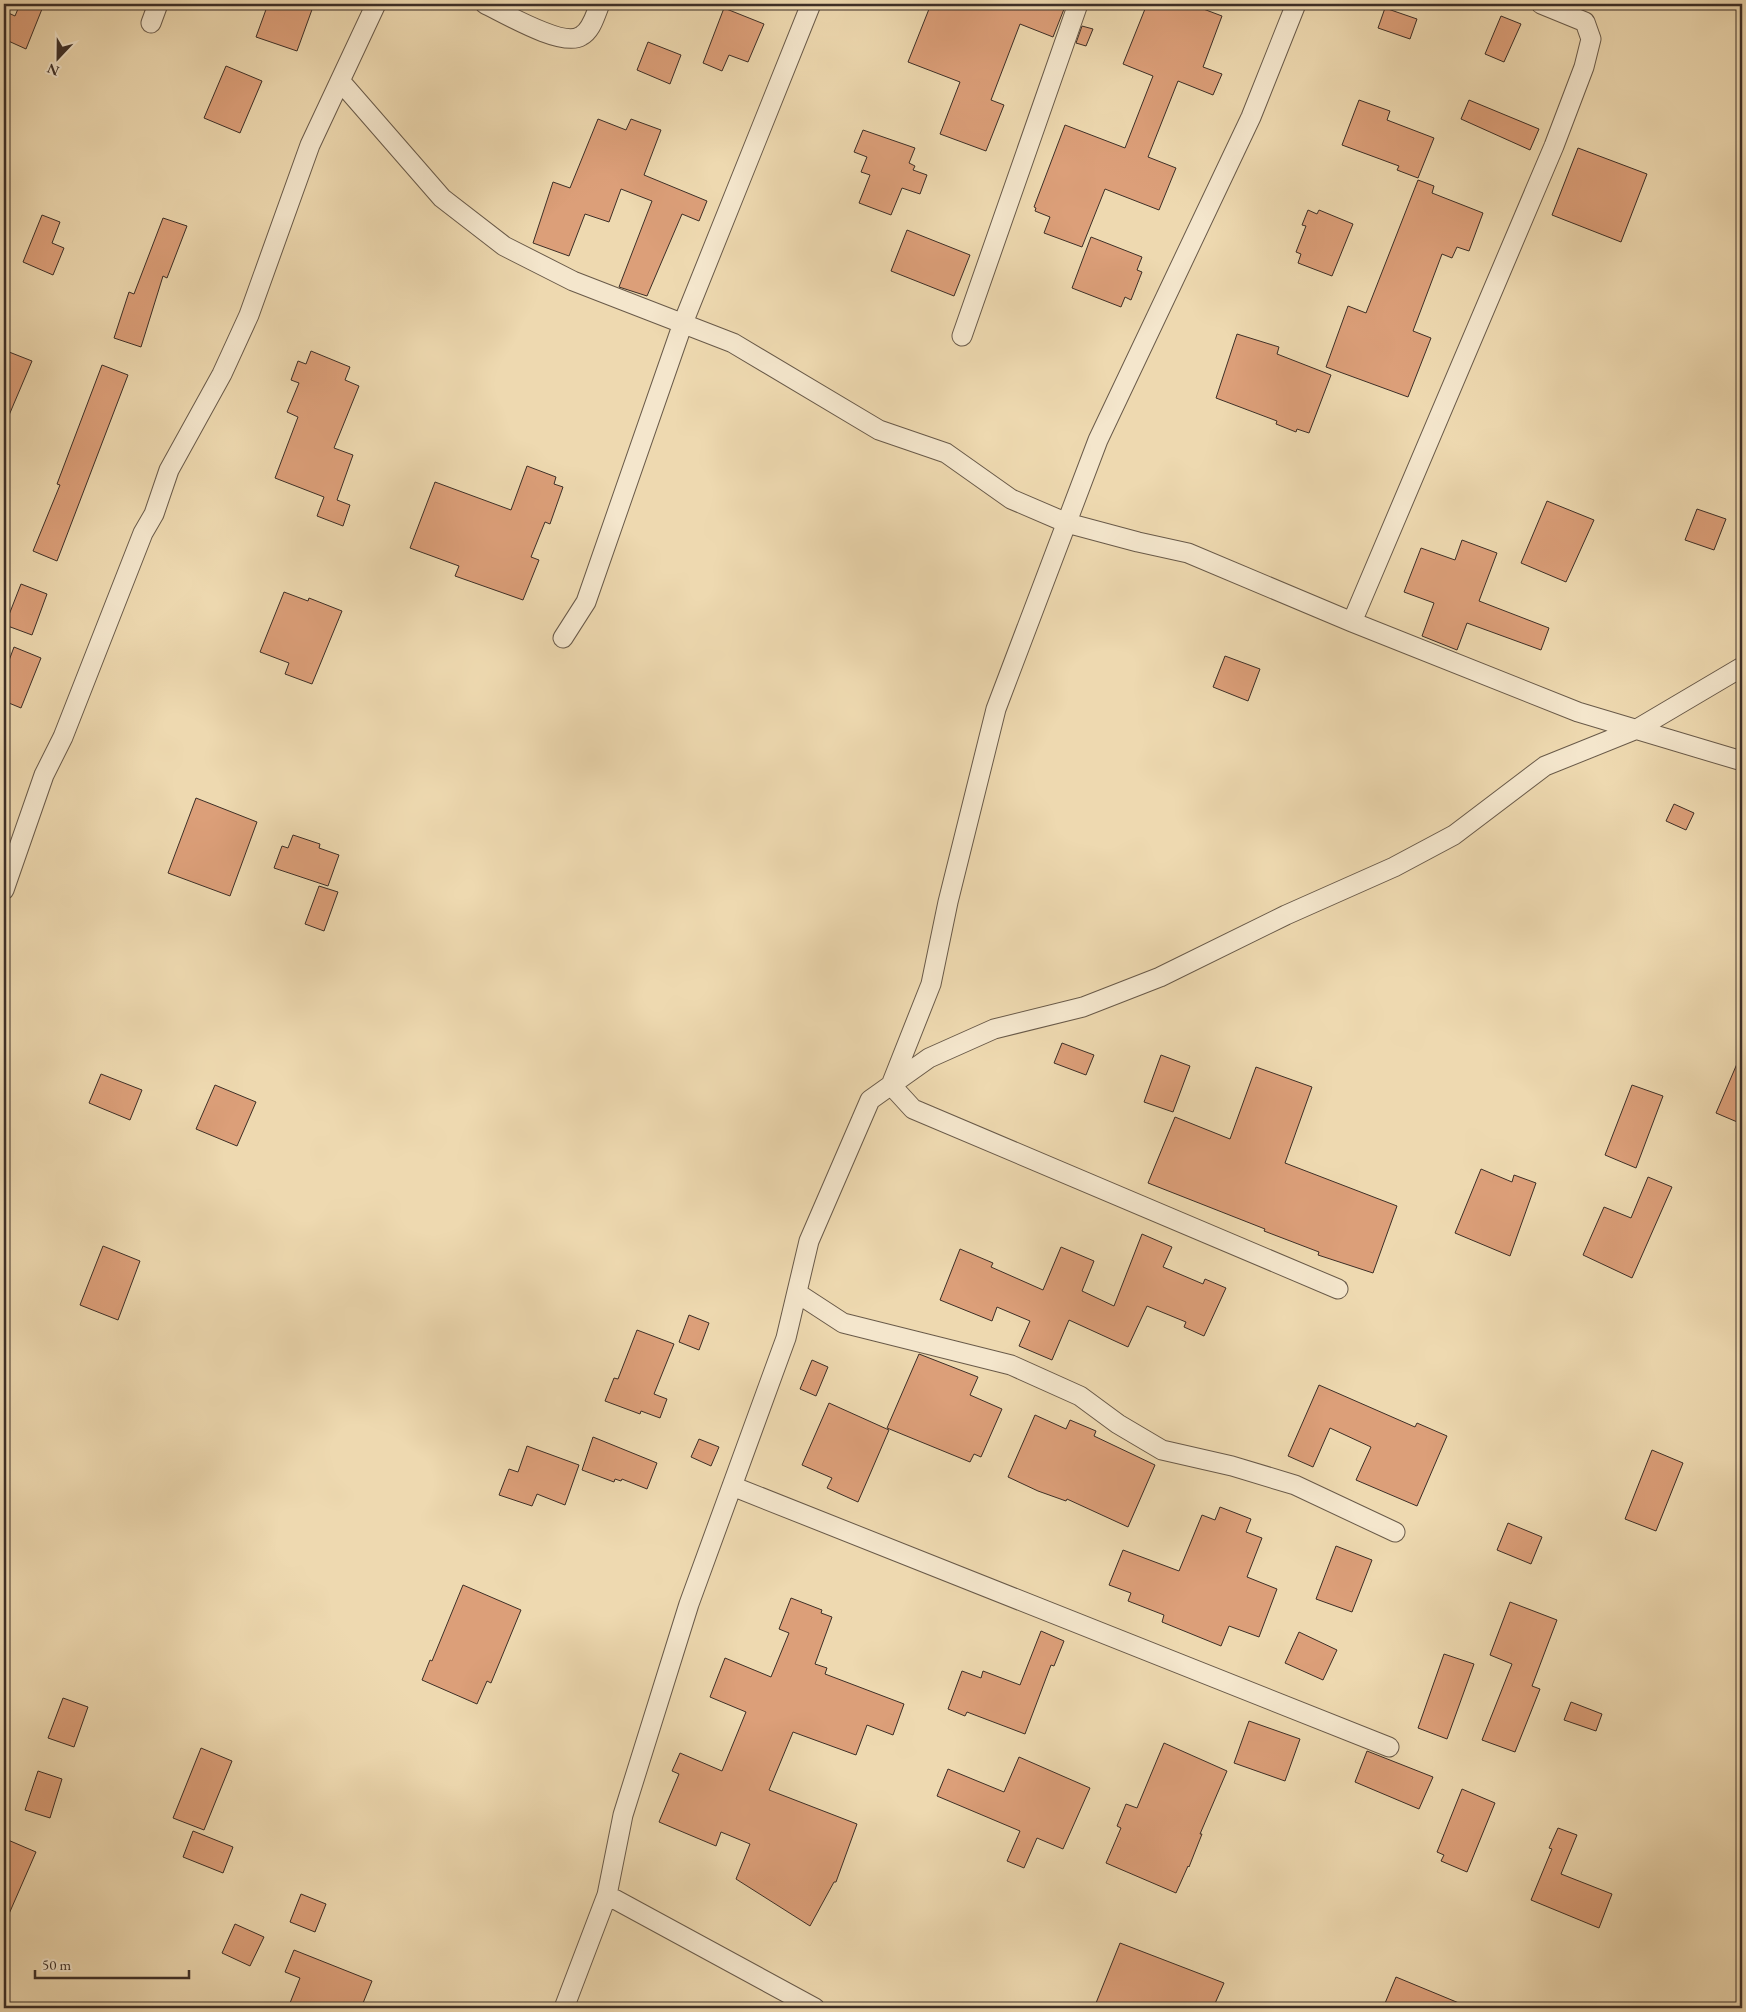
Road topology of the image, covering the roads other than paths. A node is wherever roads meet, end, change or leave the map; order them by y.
1 (158, 4) edge
2 (376, 4) edge
3 (485, 4) edge
4 (600, 4) edge
5 (811, 4) edge
6 (1078, 4) edge
7 (1296, 4) edge
8 (1541, 4) edge
9 (150, 23) dead end
10 (340, 82) junction
11 (683, 323) junction
12 (962, 336) dead end
13 (1066, 523) junction
14 (1352, 622) junction
15 (564, 638) dead end
16 (1742, 667) edge
17 (1637, 729) junction
18 (1742, 761) edge
19 (4, 890) edge
20 (891, 1085) junction
21 (1338, 1289) dead end
22 (797, 1293) junction
23 (732, 1486) junction
24 (1395, 1532) dead end
25 (1389, 1747) dead end
26 (606, 1895) junction
27 (564, 2008) edge
28 (815, 2008) edge

1 - 9 street
2 - 10 street
3 - 4 street
5 - 11 street
6 - 12 street
7 - 13 street
8 - 14 street
10 - 11 street
10 - 19 street
11 - 13 street
11 - 15 street
13 - 14 street
13 - 20 street
14 - 17 street
16 - 17 street
17 - 18 street
17 - 20 street
20 - 21 street
20 - 22 street
22 - 23 street
22 - 24 street
23 - 25 street
23 - 26 street
26 - 27 street
26 - 28 street

